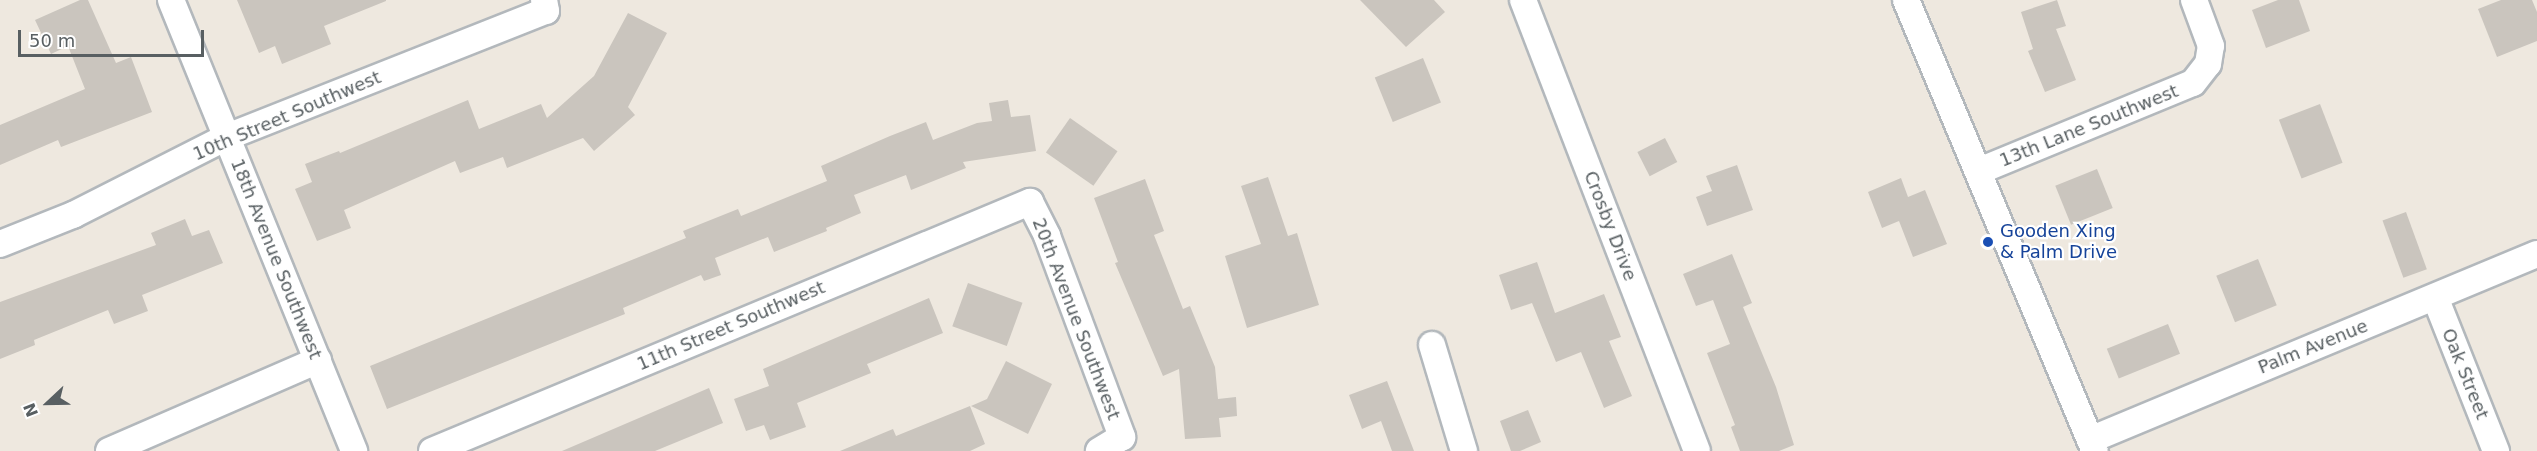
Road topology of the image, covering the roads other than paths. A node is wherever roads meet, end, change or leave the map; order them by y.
1 (171, 0) edge
2 (1523, 0) edge
3 (1906, 0) edge
4 (2194, 0) edge
5 (545, 5) edge
6 (227, 137) junction
7 (1979, 171) junction
8 (1030, 202) joint
9 (0, 244) edge
10 (2537, 254) edge
11 (2435, 297) junction
12 (1432, 345) dead end
13 (318, 360) junction
14 (2092, 445) edge
15 (109, 451) edge
16 (354, 451) edge
17 (432, 451) edge
18 (1099, 451) edge
19 (1464, 451) edge
20 (1697, 451) edge
21 (2496, 451) edge

1 - 6 street, 18th Avenue Southwest
2 - 20 street, Crosby Drive
3 - 7 street
4 - 7 street, 13th Lane Southwest
5 - 6 street, 10th Street Southwest
6 - 9 street, 10th Street Southwest
6 - 13 street, 18th Avenue Southwest
7 - 14 street
8 - 17 street, 11th Street Southwest
8 - 18 street, 20th Avenue Southwest
10 - 11 street, Palm Avenue
11 - 14 street, Palm Avenue
11 - 21 street, Oak Street
12 - 19 street
13 - 15 street
13 - 16 street, 18th Avenue Southwest

